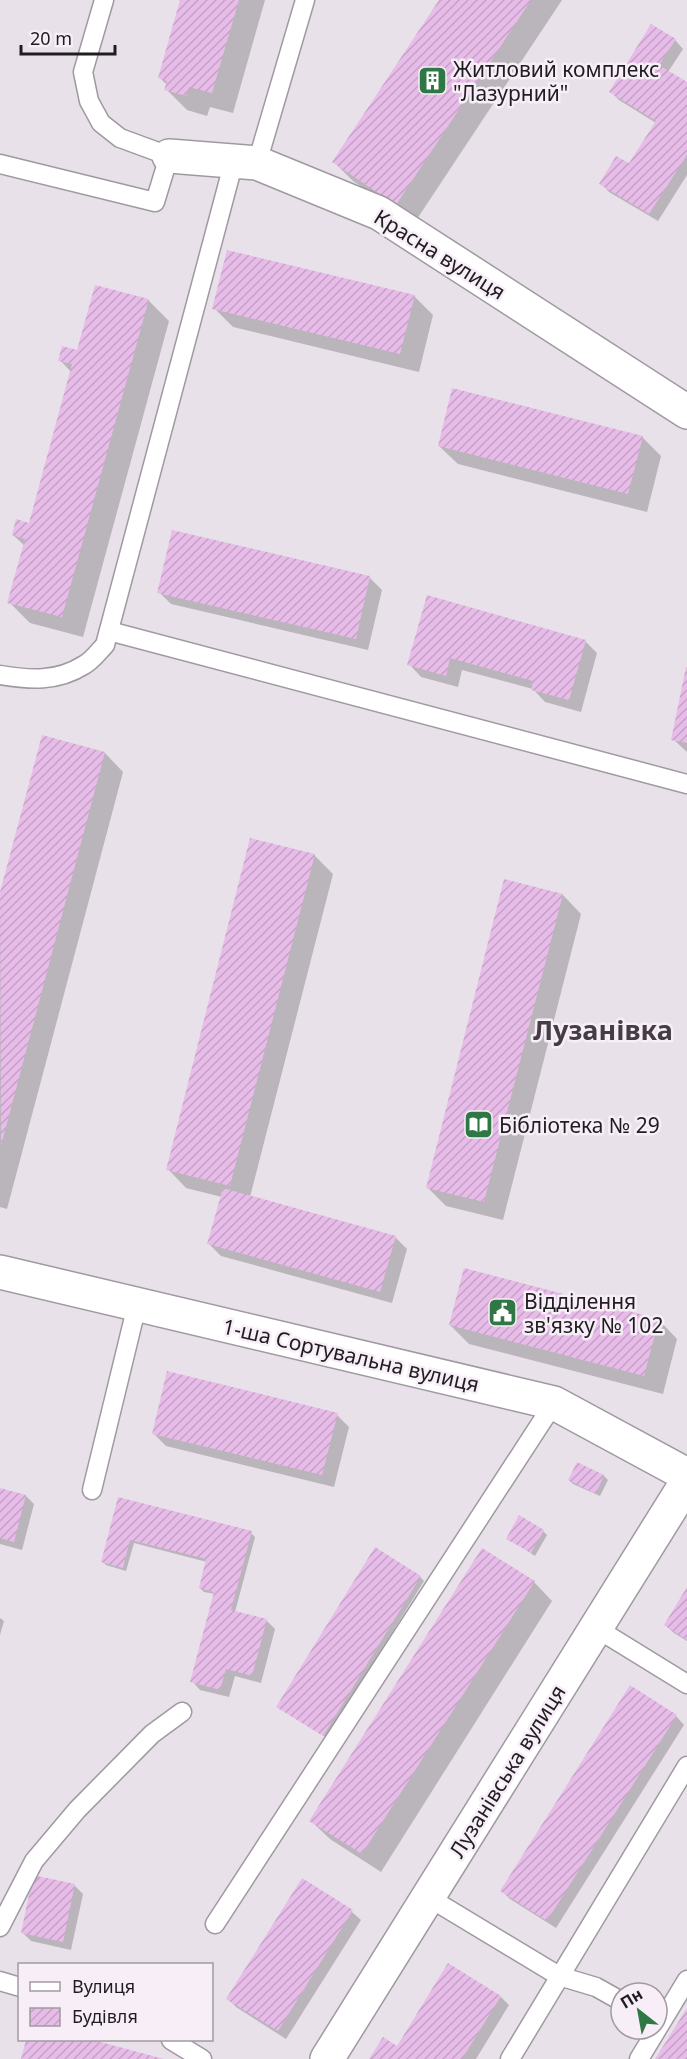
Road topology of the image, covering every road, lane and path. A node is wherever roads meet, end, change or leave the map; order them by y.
1 (104, 0) edge
2 (305, 0) edge
3 (169, 156) junction
4 (246, 162) junction
5 (0, 164) edge
6 (687, 412) edge
7 (109, 631) junction
8 (0, 675) edge
9 (687, 784) edge
10 (0, 1272) edge
11 (137, 1305) junction
12 (554, 1403) junction
13 (687, 1475) edge
14 (687, 1482) edge
15 (92, 1490) dead end
16 (596, 1628) junction
17 (687, 1684) edge
18 (182, 1712) dead end
19 (687, 1766) edge
20 (428, 1897) junction
21 (215, 1924) dead end
22 (0, 1927) edge
23 (559, 1976) junction
24 (687, 1980) edge
25 (0, 1981) edge
26 (18, 1986) edge
27 (609, 1994) edge
28 (669, 2006) edge
29 (173, 2041) edge
30 (648, 2041) edge
31 (202, 2059) edge
32 (327, 2059) edge
33 (510, 2059) edge
34 (639, 2059) edge

1 - 3 lane
2 - 4 lane
3 - 4 street, Красна вулиця
3 - 5 lane
4 - 6 street, Красна вулиця
4 - 7 lane
7 - 8 lane
7 - 9 lane
10 - 11 street, 1-ша Сортувальна вулиця
11 - 12 street, 1-ша Сортувальна вулиця
11 - 15 lane
12 - 13 street, 1-ша Сортувальна вулиця
12 - 21 lane
14 - 16 street, Лузанівська вулиця
16 - 17 lane
16 - 20 street, Лузанівська вулиця
18 - 22 lane
19 - 23 lane
20 - 23 lane
20 - 32 street, Лузанівська вулиця
23 - 27 lane
23 - 33 lane
24 - 28 lane
25 - 26 lane
29 - 31 lane
30 - 34 lane

